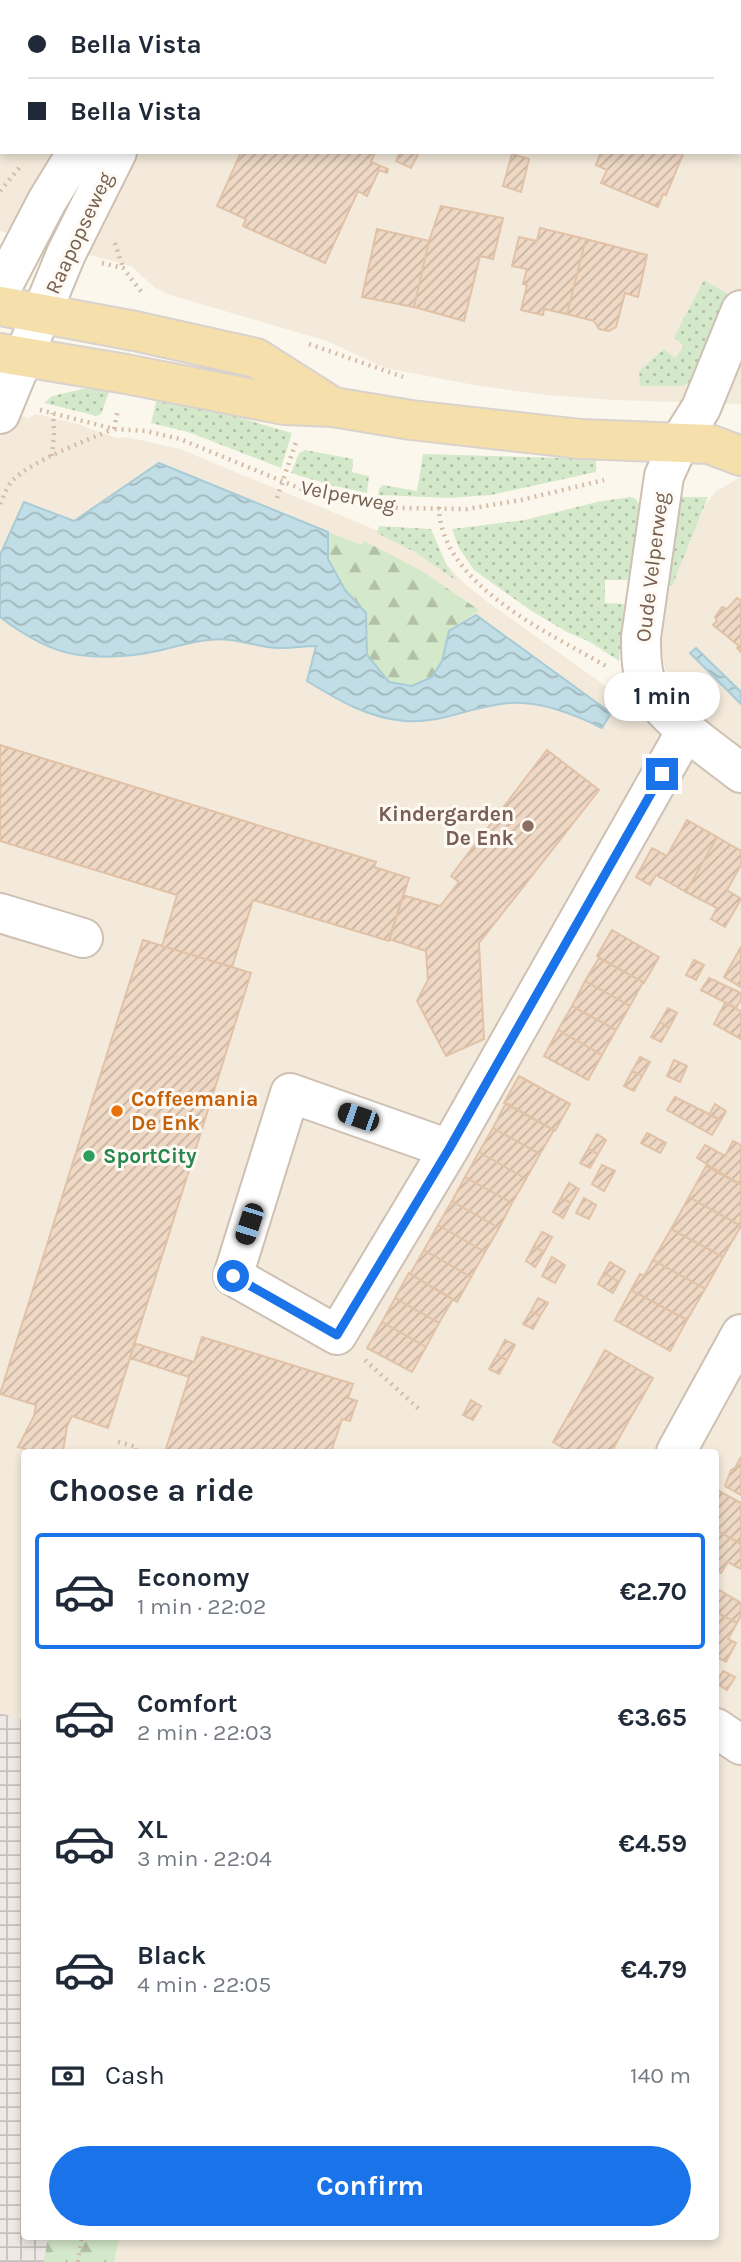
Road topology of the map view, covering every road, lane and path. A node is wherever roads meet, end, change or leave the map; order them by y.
1 (76, 154) edge
2 (116, 154) edge
3 (22, 164) dead end
4 (0, 191) edge
5 (0, 291) edge
6 (0, 306) edge
7 (741, 310) edge
8 (41, 314) junction
9 (302, 342) dead end
10 (12, 355) edge
11 (405, 378) dead end
12 (333, 407) junction
13 (3, 408) edge
14 (53, 413) junction
15 (114, 429) junction
16 (296, 442) dead end
17 (707, 450) edge
18 (52, 456) junction
19 (283, 481) junction
20 (276, 498) dead end
21 (0, 504) edge
22 (439, 507) junction
23 (650, 692) junction
24 (687, 729) junction
25 (741, 773) edge
26 (0, 912) edge
27 (83, 938) dead end
28 (449, 1149) junction
29 (741, 1334) edge
30 (337, 1335) junction
31 (419, 1409) dead end
32 (118, 1442) dead end
33 (137, 1449) edge
34 (678, 1449) edge
35 (719, 1730) edge
36 (741, 1745) edge
37 (81, 2240) edge
38 (78, 2262) edge

1 - 5 street, Raapopseweg
2 - 8 street, Raapopseweg
3 - 4 path
6 - 8 main road
7 - 17 street
8 - 10 street, Raapopseweg
8 - 12 main road
9 - 11 path
10 - 12 main road
10 - 13 street, Raapopseweg
12 - 17 main road
13 - 14 path, Velperweg
14 - 15 path, Velperweg
14 - 18 path
15 - 18 path
15 - 19 path, Velperweg
16 - 19 path
17 - 22 path, Velperweg
17 - 23 street, Oude Velperweg
18 - 21 path
19 - 20 path
19 - 22 path, Velperweg
22 - 23 path
23 - 24 street, Oude Velperweg
24 - 25 street, Oude Velperweg
24 - 28 street
26 - 27 street
28 - 30 street
28 - 30 street
29 - 34 street
30 - 31 path
32 - 33 path
35 - 36 street
37 - 38 path

